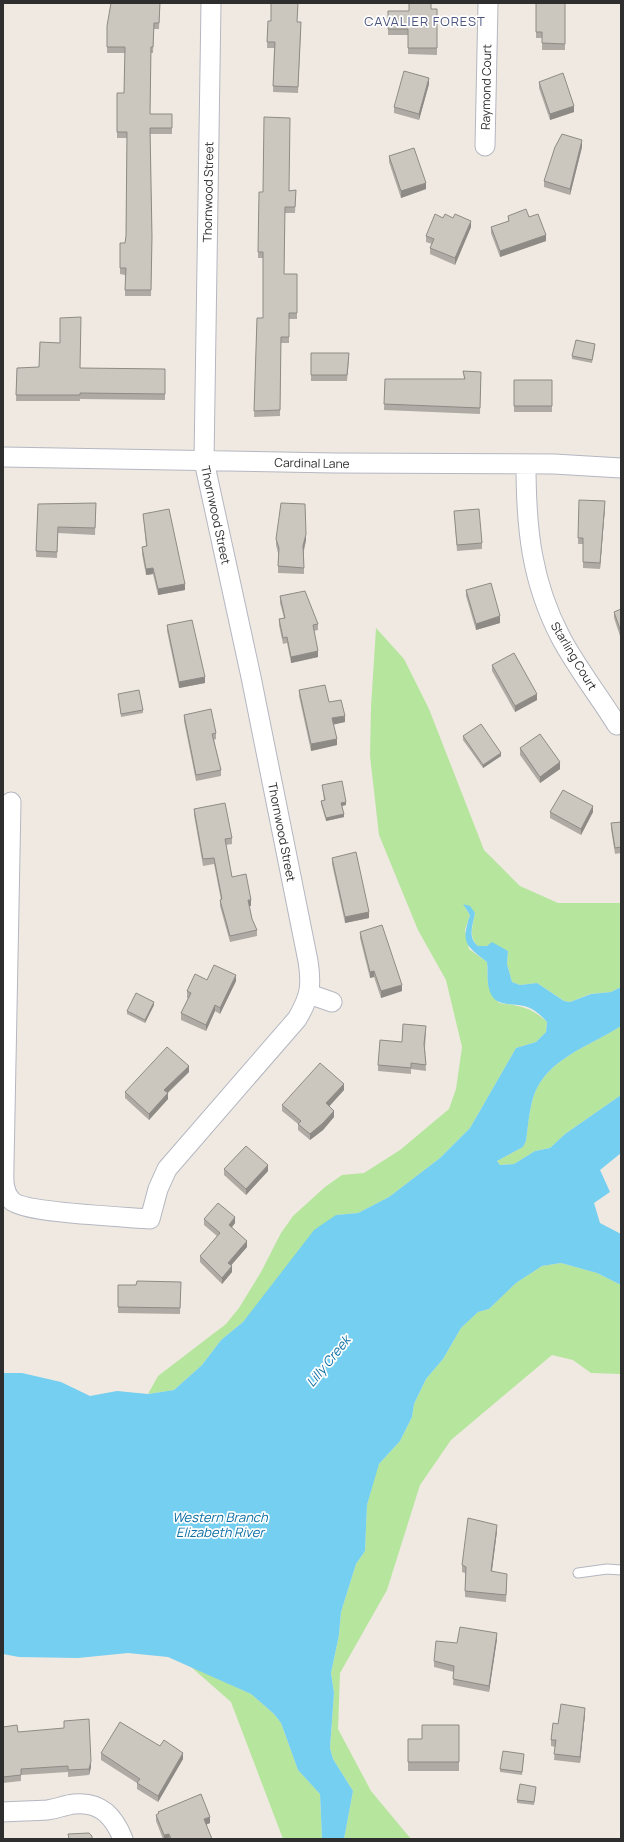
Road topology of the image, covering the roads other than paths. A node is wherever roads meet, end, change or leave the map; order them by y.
1 (211, 3) edge
2 (488, 3) edge
3 (485, 146) dead end
4 (3, 457) edge
5 (204, 461) junction
6 (526, 464) junction
7 (621, 468) edge
8 (617, 725) dead end
9 (11, 802) dead end
10 (309, 994) junction
11 (332, 1002) dead end
12 (621, 1570) edge
13 (578, 1573) dead end
14 (3, 1812) edge
15 (123, 1839) edge

1 - 5 street, Thornwood Street
2 - 3 street, Raymond Court
4 - 5 street, Cardinal Lane
5 - 6 street, Cardinal Lane
5 - 10 street, Thornwood Street
6 - 7 street, Cardinal Lane
6 - 8 street, Starling Court
9 - 10 street, Thornwood Street
10 - 11 street
12 - 13 lane
14 - 15 street

